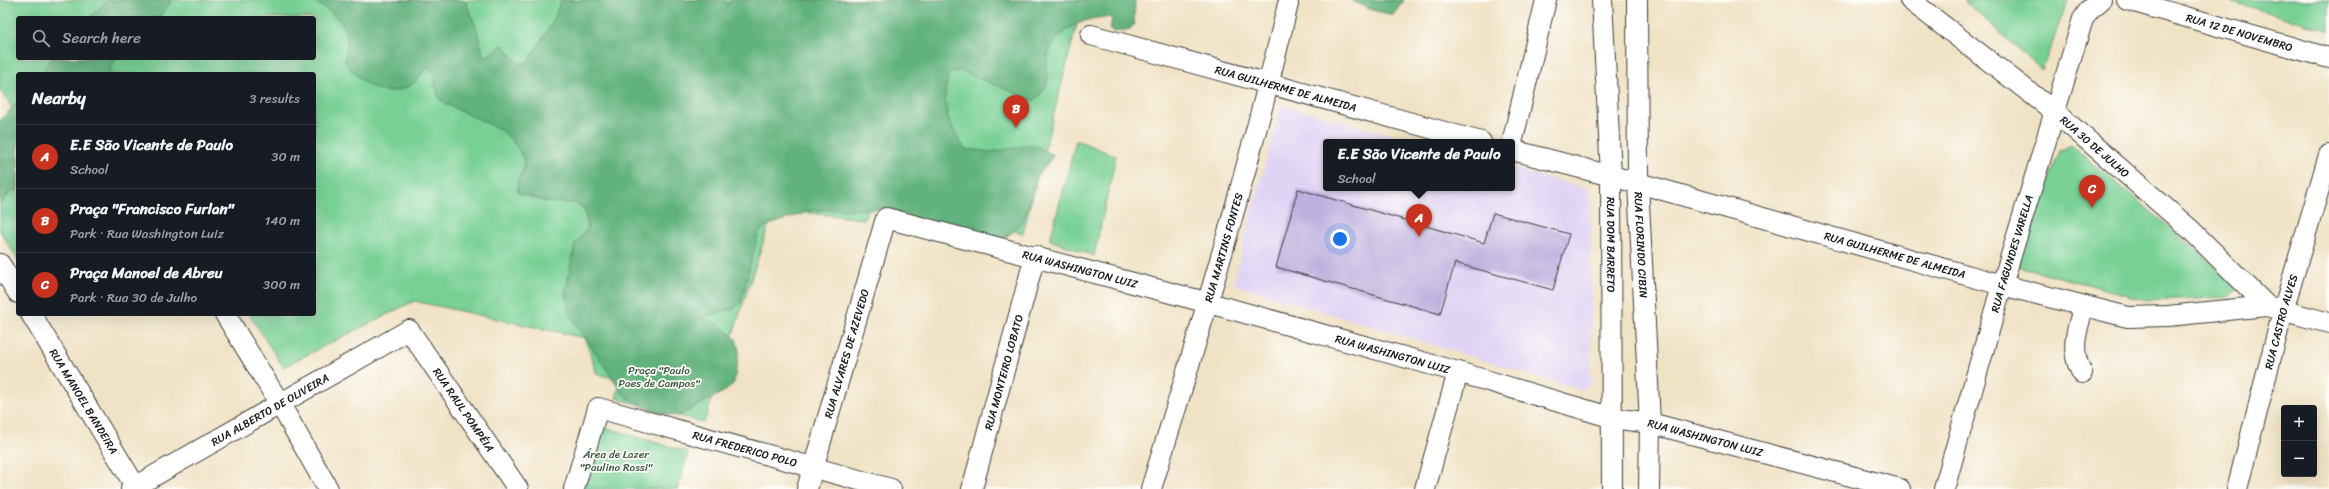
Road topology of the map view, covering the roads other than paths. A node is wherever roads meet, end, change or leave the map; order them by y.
1 (1546, 0) edge
2 (1602, 0) edge
3 (1637, 0) edge
4 (1910, 0) edge
5 (2101, 0) edge
6 (2127, 0) edge
7 (1288, 4) dead end
8 (1092, 35) dead end
9 (2329, 58) edge
10 (1269, 85) junction
11 (2055, 112) junction
12 (1470, 139) edge
13 (1513, 139) edge
14 (1515, 151) edge
15 (2329, 155) edge
16 (1611, 176) junction
17 (1638, 183) junction
18 (886, 218) joint
19 (1035, 256) junction
20 (0, 264) edge
21 (2002, 285) junction
22 (16, 290) edge
23 (1209, 303) junction
24 (2084, 306) junction
25 (2275, 309) junction
26 (31, 316) edge
27 (226, 316) edge
28 (2329, 323) edge
29 (409, 330) joint
30 (1458, 372) junction
31 (2082, 373) dead end
32 (280, 404) junction
33 (1613, 418) junction
34 (1650, 423) junction
35 (813, 467) junction
36 (135, 488) edge
37 (328, 489) edge
38 (518, 489) edge
39 (574, 489) edge
40 (807, 489) edge
41 (891, 489) edge
42 (972, 489) edge
43 (1151, 489) edge
44 (1425, 489) edge
45 (1612, 489) edge
46 (1649, 489) edge
47 (1900, 489) edge
48 (1944, 489) edge
49 (2237, 489) edge

1 - 13 street
2 - 16 street, RUA DOM BARRETO
3 - 17 street, RUA FLORINDO CIBIN
4 - 11 street, RUA 30 DE JULHO
5 - 11 street, RUA FAGUNDES VARELLA
6 - 9 street, RUA 12 DE NOVEMBRO
7 - 10 street, RUA MARTINS FONTES
8 - 10 street, RUA GUILHERME DE ALMEIDA
10 - 12 street, RUA GUILHERME DE ALMEIDA
10 - 23 street, RUA MARTINS FONTES
11 - 21 street, RUA FAGUNDES VARELLA
11 - 25 street, RUA 30 DE JULHO
14 - 16 street, RUA GUILHERME DE ALMEIDA
15 - 25 street, RUA CASTRO ALVES
16 - 17 street, RUA GUILHERME DE ALMEIDA
16 - 33 street, RUA DOM BARRETO
17 - 21 street, RUA GUILHERME DE ALMEIDA
17 - 34 street, RUA FLORINDO CIBIN
18 - 19 street, RUA WASHINGTON LUIZ
18 - 35 street, RUA ALVARES DE AZEVEDO
19 - 23 street, RUA WASHINGTON LUIZ
19 - 42 street, RUA MONTEIRO LOBATO
20 - 22 street
21 - 24 street, RUA GUILHERME DE ALMEIDA
21 - 48 street, RUA FAGUNDES VARELLA
23 - 30 street, RUA WASHINGTON LUIZ
23 - 43 street, RUA MARTINS FONTES
24 - 25 street, RUA GUILHERME DE ALMEIDA
24 - 31 street
25 - 28 street
25 - 49 street, RUA CASTRO ALVES
26 - 36 street, RUA MANOEL BANDEIRA
27 - 32 street
29 - 32 street, RUA ALBERTO DE OLIVEIRA
29 - 38 street, RUA RAUL POMPÉIA
30 - 33 street, RUA WASHINGTON LUIZ
30 - 44 street
32 - 36 street, RUA ALBERTO DE OLIVEIRA
32 - 37 street
33 - 34 street, RUA WASHINGTON LUIZ
33 - 45 street, RUA DOM BARRETO
34 - 46 street, RUA FLORINDO CIBIN
34 - 47 street, RUA WASHINGTON LUIZ
35 - 39 street, RUA FREDERICO POLO
35 - 40 street, RUA ALVARES DE AZEVEDO
35 - 41 street, RUA FREDERICO POLO

